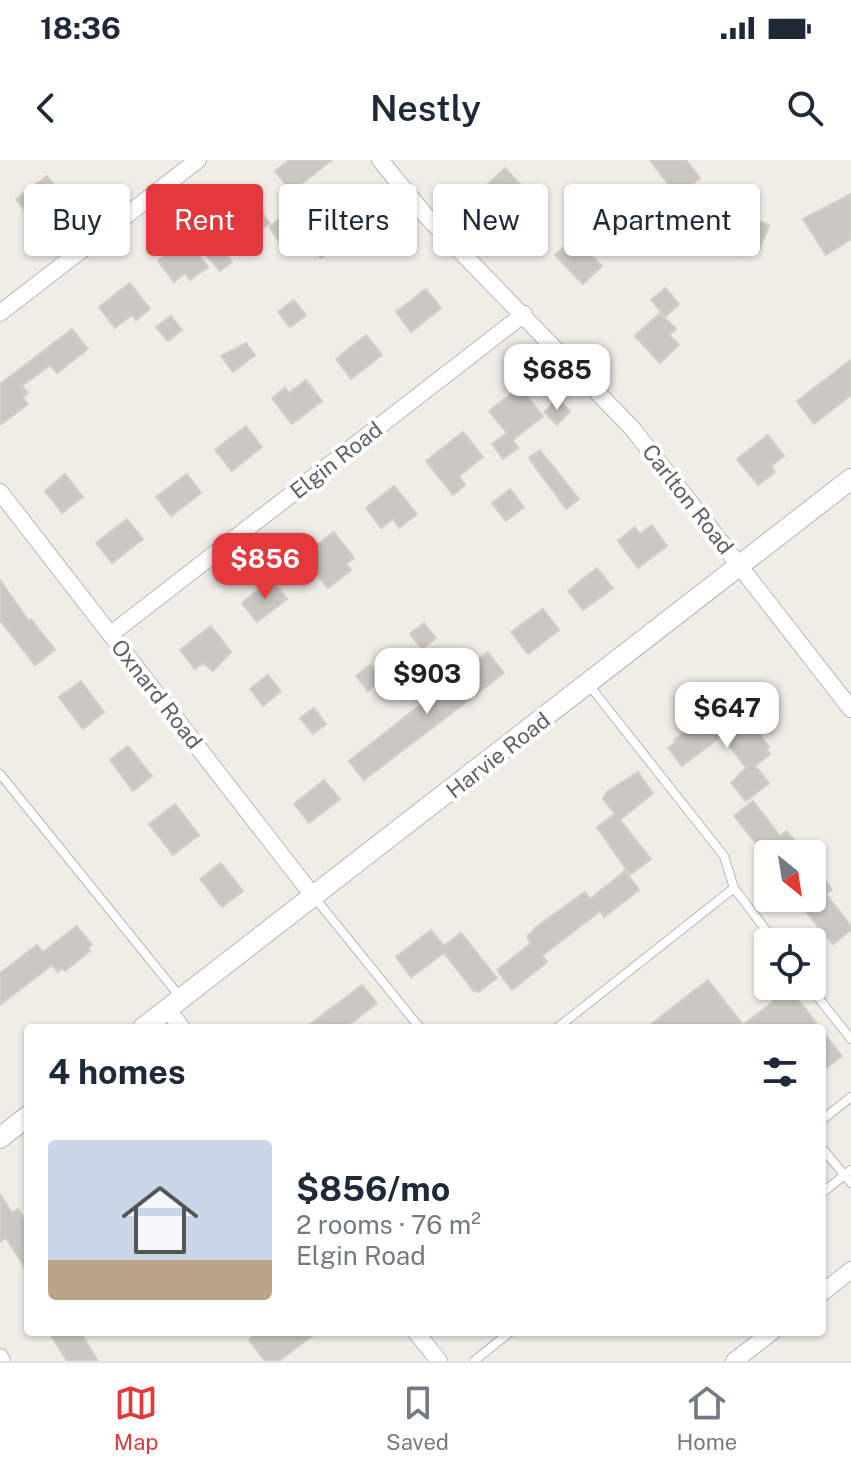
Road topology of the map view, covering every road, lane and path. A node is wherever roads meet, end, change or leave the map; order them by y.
1 (198, 160) edge
2 (380, 160) edge
3 (0, 313) edge
4 (524, 314) junction
5 (851, 479) edge
6 (0, 492) edge
7 (741, 566) junction
8 (111, 634) junction
9 (588, 685) junction
10 (851, 709) edge
11 (0, 774) edge
12 (734, 888) junction
13 (314, 897) junction
14 (764, 928) edge
15 (820, 1000) edge
16 (175, 1004) junction
17 (148, 1024) edge
18 (181, 1024) edge
19 (417, 1024) edge
20 (562, 1024) edge
21 (851, 1039) edge
22 (851, 1097) edge
23 (826, 1117) edge
24 (24, 1119) edge
25 (0, 1138) edge
26 (826, 1152) edge
27 (848, 1172) edge
28 (851, 1183) edge
29 (826, 1190) edge
30 (851, 1270) edge
31 (826, 1290) edge
32 (419, 1336) edge
33 (505, 1336) edge
34 (767, 1336) edge
35 (439, 1361) edge
36 (474, 1361) edge
37 (734, 1361) edge

1 - 3 street
2 - 4 street, Carlton Road
4 - 7 street, Carlton Road
4 - 8 street, Elgin Road
5 - 7 street, Harvie Road
6 - 8 street, Oxnard Road
7 - 9 street, Harvie Road
7 - 10 street, Carlton Road
8 - 13 street, Oxnard Road
9 - 12 lane
9 - 13 street, Harvie Road
11 - 16 lane
12 - 14 lane
12 - 20 lane
13 - 16 street, Harvie Road
13 - 19 lane
15 - 21 lane
16 - 17 street, Harvie Road
16 - 18 street
22 - 23 lane
24 - 25 street
26 - 27 lane
27 - 28 lane
27 - 29 lane
30 - 31 street
32 - 35 street
33 - 36 lane
34 - 37 street

